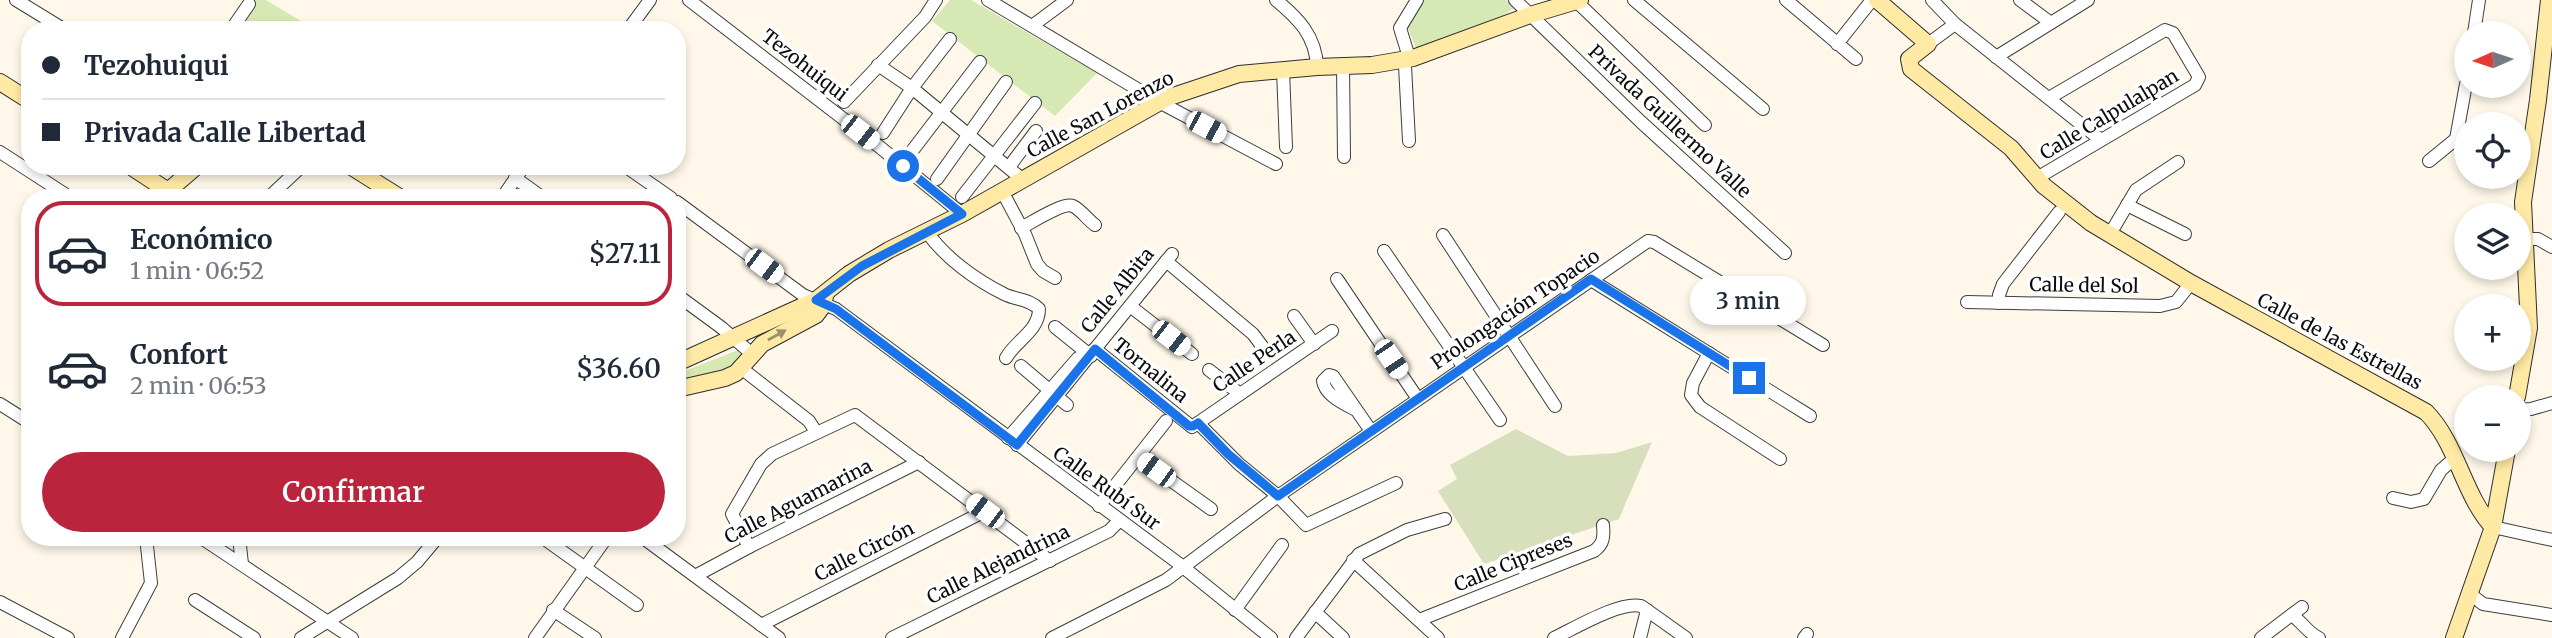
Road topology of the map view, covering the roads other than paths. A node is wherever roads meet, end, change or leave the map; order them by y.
1 (16, 0) edge
2 (650, 0) edge
3 (689, 0) edge
4 (936, 0) edge
5 (988, 0) edge
6 (1068, 0) edge
7 (1417, 0) edge
8 (1515, 0) edge
9 (1634, 0) edge
10 (1786, 0) edge
11 (1872, 0) edge
12 (1877, 0) edge
13 (1932, 0) edge
14 (2020, 0) edge
15 (2088, 0) edge
16 (2479, 0) edge
17 (2549, 0) edge
18 (1578, 1) edge
19 (1282, 2) edge
20 (249, 4) dead end
21 (1530, 15) junction
22 (50, 21) edge
23 (237, 21) edge
24 (635, 21) edge
25 (1951, 21) junction
26 (2476, 21) edge
27 (2051, 23) junction
28 (1032, 26) junction
29 (2549, 30) edge
30 (950, 39) dead end
31 (1837, 44) junction
32 (1928, 44) junction
33 (1996, 57) junction
34 (1406, 59) junction
35 (1856, 59) dead end
36 (980, 62) dead end
37 (878, 65) junction
38 (1343, 65) junction
39 (1317, 67) junction
40 (1283, 70) junction
41 (0, 82) edge
42 (1006, 82) dead end
43 (912, 88) junction
44 (21, 95) edge
45 (2049, 98) junction
46 (2463, 98) edge
47 (844, 102) dead end
48 (1159, 102) junction
49 (1035, 103) dead end
50 (1763, 109) dead end
51 (940, 111) junction
52 (1705, 125) dead end
53 (1036, 131) dead end
54 (883, 133) dead end
55 (968, 134) junction
56 (2101, 140) junction
57 (1409, 141) dead end
58 (1286, 147) dead end
59 (0, 152) edge
60 (909, 155) dead end
61 (994, 155) junction
62 (1344, 157) dead end
63 (2429, 161) dead end
64 (2178, 162) dead end
65 (1276, 164) dead end
66 (21, 166) edge
67 (1009, 167) junction
68 (36, 175) edge
69 (141, 175) edge
70 (186, 175) edge
71 (292, 175) edge
72 (359, 175) edge
73 (517, 175) edge
74 (638, 175) edge
75 (515, 178) junction
76 (2037, 178) junction
77 (937, 179) dead end
78 (1022, 179) junction
79 (57, 189) edge
80 (158, 189) edge
81 (170, 189) edge
82 (278, 189) edge
83 (374, 189) edge
84 (508, 189) edge
85 (530, 189) edge
86 (658, 189) edge
87 (1002, 191) junction
88 (2524, 203) edge
89 (962, 205) junction
90 (2127, 205) junction
91 (686, 209) edge
92 (2059, 212) dead end
93 (1095, 225) dead end
94 (1021, 228) junction
95 (927, 232) junction
96 (2110, 234) junction
97 (2185, 234) dead end
98 (1443, 235) dead end
99 (2531, 239) edge
100 (2552, 247) edge
101 (1384, 251) dead end
102 (1785, 253) dead end
103 (1055, 278) dead end
104 (1337, 279) dead end
105 (1591, 279) junction
106 (2526, 280) edge
107 (2191, 283) junction
108 (822, 299) junction
109 (686, 302) edge
110 (1967, 302) dead end
111 (1999, 303) junction
112 (1130, 306) junction
113 (1294, 316) dead end
114 (1055, 327) dead end
115 (1332, 331) dead end
116 (1511, 336) junction
117 (733, 338) junction
118 (1314, 344) junction
119 (1823, 345) dead end
120 (1262, 346) dead end
121 (1091, 352) junction
122 (1709, 353) junction
123 (752, 354) junction
124 (1192, 354) dead end
125 (1006, 358) dead end
126 (686, 359) edge
127 (1021, 366) dead end
128 (1465, 366) junction
129 (741, 368) junction
130 (1209, 370) dead end
131 (2519, 385) edge
132 (686, 387) edge
133 (1240, 394) junction
134 (1058, 397) junction
135 (1418, 399) junction
136 (2552, 402) edge
137 (0, 404) edge
138 (1555, 406) dead end
139 (2531, 409) edge
140 (1356, 410) dead end
141 (1810, 416) dead end
142 (21, 417) edge
143 (1500, 420) dead end
144 (1166, 421) dead end
145 (1198, 423) junction
146 (1371, 431) junction
147 (816, 432) junction
148 (1013, 442) junction
149 (2454, 456) edge
150 (1138, 457) junction
151 (1780, 459) dead end
152 (2454, 459) edge
153 (919, 462) junction
154 (2457, 462) edge
155 (2505, 462) edge
156 (1396, 483) dead end
157 (1278, 496) junction
158 (2393, 498) dead end
159 (1099, 506) junction
160 (1211, 509) dead end
161 (985, 511) junction
162 (1445, 519) dead end
163 (1119, 521) junction
164 (1603, 525) dead end
165 (2493, 527) junction
166 (2552, 540) edge
167 (1282, 545) dead end
168 (147, 546) edge
169 (214, 546) edge
170 (240, 546) edge
171 (430, 546) edge
172 (554, 546) edge
173 (600, 546) edge
174 (654, 546) edge
175 (749, 547) junction
176 (1353, 560) junction
177 (1050, 561) junction
178 (242, 564) junction
179 (583, 568) junction
180 (1182, 568) junction
181 (695, 576) junction
182 (2469, 593) junction
183 (195, 600) dead end
184 (0, 602) edge
185 (2483, 604) junction
186 (637, 605) dead end
187 (553, 610) junction
188 (1236, 610) junction
189 (1647, 610) junction
190 (1315, 612) junction
191 (2552, 615) edge
192 (2460, 618) junction
193 (326, 621) junction
194 (1419, 621) junction
195 (761, 625) junction
196 (68, 638) edge
197 (122, 638) edge
198 (254, 638) edge
199 (301, 638) edge
200 (352, 638) edge
201 (535, 638) edge
202 (595, 638) edge
203 (779, 638) edge
204 (892, 638) edge
205 (1052, 638) edge
206 (1271, 638) edge
207 (1296, 638) edge
208 (1343, 638) edge
209 (1438, 638) edge
210 (1554, 638) edge
211 (1640, 638) edge
212 (1686, 638) edge
213 (2261, 638) edge
214 (2319, 638) edge
215 (2454, 638) edge

1 - 22 street
2 - 24 street
3 - 89 street, Tezohuiqui
4 - 37 street
5 - 28 street
6 - 28 street
7 - 34 street
8 - 21 street, Privada Guillermo Valle
9 - 50 street
10 - 31 street
11 - 31 street
12 - 32 street
13 - 25 street
14 - 27 street
15 - 27 street
16 - 26 street
17 - 29 street
18 - 21 street, Calle San Lorenzo
18 - 52 street
19 - 39 street
20 - 23 street
21 - 34 street, Calle San Lorenzo
21 - 102 street, Privada Guillermo Valle
25 - 32 street
25 - 33 street
27 - 33 street
28 - 48 street
29 - 88 street
30 - 43 street
31 - 35 street
32 - 76 street, Calle de las Estrellas
33 - 45 street
34 - 38 street, Calle San Lorenzo
34 - 57 street
36 - 51 street
37 - 43 street
37 - 47 street
38 - 39 street, Calle San Lorenzo
38 - 62 street
39 - 40 street, Calle San Lorenzo
40 - 48 street, Calle San Lorenzo
40 - 58 street
41 - 44 street
42 - 55 street
43 - 51 street
43 - 54 street
45 - 56 street
45 - 56 street, Calle Calpulalpan
46 - 63 street
48 - 65 street
48 - 78 street, Calle San Lorenzo
49 - 61 street
51 - 55 street
51 - 60 street
53 - 67 street
55 - 61 street
55 - 77 street
56 - 76 street, Calle Calpulalpan
59 - 66 street
61 - 67 street
61 - 89 street
64 - 90 street
67 - 78 street
68 - 79 street
69 - 80 street
70 - 81 street
71 - 82 street
72 - 83 street
73 - 75 street
74 - 86 street
75 - 84 street
75 - 85 street
76 - 96 street, Calle de las Estrellas
78 - 87 street, Calle San Lorenzo
87 - 89 street, Calle San Lorenzo
87 - 94 street
89 - 95 street, Calle San Lorenzo
90 - 96 street
90 - 97 street
91 - 108 street, Calle Rubí Sur
92 - 111 street
93 - 94 street
94 - 103 street
95 - 108 street, Calle San Lorenzo
95 - 125 street
96 - 107 street, Calle de las Estrellas
98 - 116 street
99 - 100 street
101 - 128 street
104 - 135 street
105 - 116 street, Prolongación Topacio
105 - 119 street, Prolongación Topacio
105 - 122 street
106 - 131 street
107 - 111 street, Calle del Sol
107 - 149 street, Calle de las Estrellas
108 - 117 street
123 -> 108 street
108 - 148 street, Calle Rubí Sur
109 - 117 street
110 - 111 street, Calle del Sol
112 - 120 street, Calle Albita
112 - 121 street, Calle Albita
112 - 124 street
113 - 118 street
114 - 121 street, Tornalina
115 - 118 street, Calle Perla
116 - 128 street, Prolongación Topacio
116 - 138 street
117 - 123 street
117 - 126 street
118 - 133 street, Calle Perla
121 - 134 street, Calle Albita
121 - 145 street, Tornalina
122 - 141 street
122 - 151 street
123 - 129 street
127 - 134 street
128 - 135 street, Prolongación Topacio
128 - 143 street
129 - 132 street
129 - 147 street
130 - 133 street
133 - 145 street, Calle Perla
134 - 148 street, Calle Albita
135 - 146 street, Prolongación Topacio
136 - 139 street
137 - 142 street
140 - 146 street
144 - 150 street
145 - 157 street, Tornalina
146 - 157 street, Prolongación Topacio
147 - 153 street
147 - 175 street
148 - 159 street, Calle Rubí Sur
150 - 159 street
150 - 160 street
152 - 158 street
153 - 161 street
153 - 175 street, Calle Aguamarina
154 - 165 street, Calle de las Estrellas
155 - 165 street
156 - 157 street, Tornalina
157 - 180 street, Prolongación Topacio
159 - 163 street, Calle Rubí Sur
161 - 177 street
161 - 195 street, Calle Circón
162 - 176 street
163 - 177 street, Calle Alejandrina
163 - 180 street, Calle Rubí Sur
164 - 194 street, Calle Cipreses
165 - 166 street
165 - 182 street
167 - 188 street
168 - 197 street
169 - 178 street
170 - 178 street
171 - 193 street
172 - 179 street
173 - 179 street
174 - 181 street
175 - 181 street, Calle Aguamarina
176 - 190 street
176 - 194 street
177 - 204 street, Calle Alejandrina
178 - 193 street
179 - 186 street
179 - 187 street
180 - 188 street, Calle Rubí Sur
180 - 205 street, Prolongación Topacio
181 - 195 street
182 - 185 street
182 - 192 street
183 - 198 street
184 - 196 street
185 - 191 street
185 - 192 street
187 - 201 street
187 - 202 street
188 - 206 street, Calle Rubí Sur
189 - 210 street
189 - 211 street
189 - 212 street
190 - 207 street
190 - 208 street
192 - 215 street
193 - 199 street
193 - 200 street
194 - 209 street
195 - 203 street
213 - 214 street

